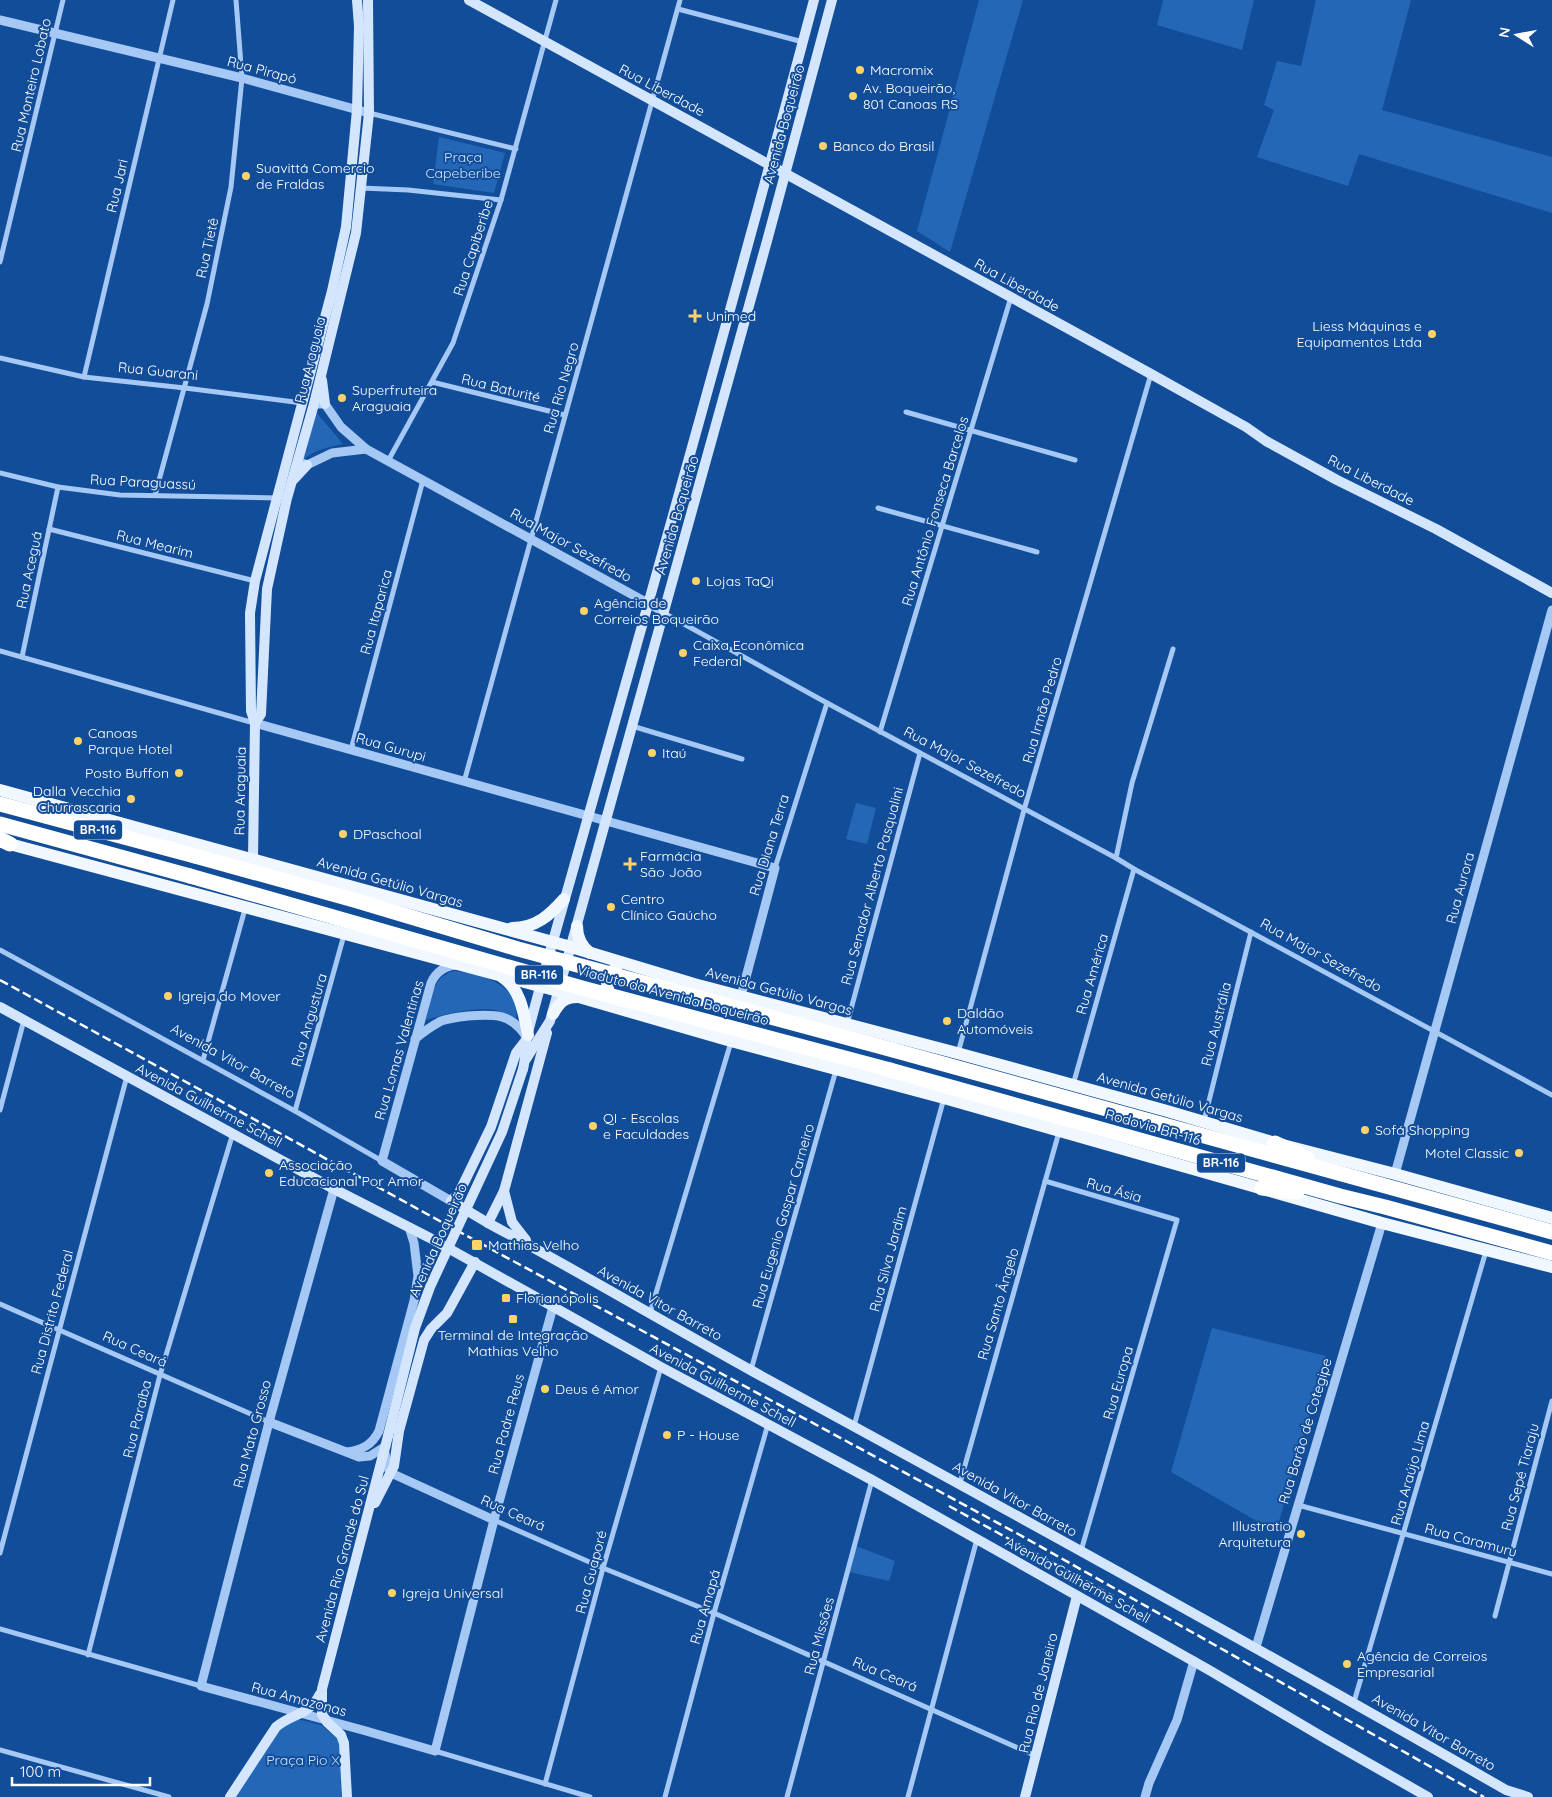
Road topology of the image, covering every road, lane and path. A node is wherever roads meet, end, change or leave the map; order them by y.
1 (63, 0) edge
2 (173, 0) edge
3 (236, 0) edge
4 (357, 0) edge
5 (368, 0) edge
6 (469, 0) edge
7 (556, 0) edge
8 (680, 0) edge
9 (814, 0) edge
10 (832, 0) edge
11 (678, 9) junction
12 (0, 20) edge
13 (55, 33) junction
14 (545, 42) junction
15 (803, 42) junction
16 (159, 58) junction
17 (242, 78) junction
18 (653, 101) junction
19 (357, 110) junction
20 (369, 113) junction
21 (516, 149) junction
22 (770, 165) junction
23 (784, 173) junction
24 (361, 188) junction
25 (501, 200) junction
26 (0, 262) edge
27 (1011, 297) junction
28 (0, 358) edge
29 (321, 374) junction
30 (1151, 374) junction
31 (84, 377) junction
32 (432, 382) junction
33 (185, 388) junction
34 (302, 403) junction
35 (314, 404) junction
36 (325, 404) junction
37 (906, 412) dead end
38 (565, 415) junction
39 (972, 431) junction
40 (366, 449) junction
41 (1075, 460) dead end
42 (297, 462) junction
43 (388, 462) junction
44 (0, 473) edge
45 (423, 480) junction
46 (58, 486) junction
47 (156, 495) junction
48 (276, 498) junction
49 (287, 498) junction
50 (878, 508) dead end
51 (943, 526) junction
52 (49, 529) junction
53 (530, 538) junction
54 (1036, 552) dead end
55 (255, 581) junction
56 (1552, 593) edge
57 (648, 603) junction
58 (1552, 610) edge
59 (664, 612) junction
60 (1173, 649) dead end
61 (0, 651) edge
62 (22, 657) junction
63 (827, 703) junction
64 (255, 723) junction
65 (632, 726) junction
66 (880, 732) junction
67 (351, 750) junction
68 (920, 753) junction
69 (742, 759) dead end
70 (464, 782) junction
71 (0, 790) edge
72 (0, 804) edge
73 (1024, 810) junction
74 (588, 817) junction
75 (606, 822) junction
76 (0, 824) edge
77 (3, 841) edge
78 (253, 858) junction
79 (1116, 858) junction
80 (775, 868) junction
81 (1134, 869) junction
82 (564, 899) junction
83 (246, 906) junction
84 (495, 926) junction
85 (577, 926) junction
86 (1251, 932) junction
87 (344, 935) junction
88 (552, 942) junction
89 (571, 947) junction
90 (0, 950) edge
91 (590, 953) junction
92 (630, 964) junction
93 (462, 966) junction
94 (482, 970) junction
95 (500, 976) junction
96 (540, 987) junction
97 (558, 991) junction
98 (740, 996) junction
99 (579, 997) junction
100 (0, 1006) edge
101 (618, 1008) junction
102 (551, 1018) junction
103 (24, 1020) junction
104 (846, 1025) junction
105 (1434, 1032) junction
106 (527, 1038) junction
107 (415, 1039) junction
108 (731, 1042) junction
109 (893, 1050) joint
110 (958, 1053) junction
111 (203, 1060) junction
112 (525, 1064) junction
113 (836, 1069) junction
114 (890, 1070) joint
115 (127, 1076) junction
116 (1073, 1086) junction
117 (1552, 1095) edge
118 (944, 1098) junction
119 (0, 1110) edge
120 (295, 1111) junction
121 (1204, 1122) junction
122 (1059, 1132) junction
123 (233, 1133) junction
124 (1275, 1143) junction
125 (382, 1161) junction
126 (1394, 1174) junction
127 (1344, 1175) junction
128 (1045, 1181) junction
129 (1262, 1188) junction
130 (334, 1189) junction
131 (504, 1191) junction
132 (1340, 1196) junction
133 (454, 1203) junction
134 (1552, 1218) edge
135 (1177, 1220) joint
136 (488, 1223) junction
137 (1382, 1223) junction
138 (409, 1227) junction
139 (1552, 1232) edge
140 (532, 1246) junction
141 (1486, 1250) junction
142 (1552, 1253) edge
143 (475, 1262) junction
144 (1552, 1268) edge
145 (0, 1304) edge
146 (553, 1307) junction
147 (650, 1313) junction
148 (59, 1329) junction
149 (660, 1368) junction
150 (751, 1370) junction
151 (160, 1375) junction
152 (1552, 1401) edge
153 (268, 1422) junction
154 (768, 1424) junction
155 (854, 1426) junction
156 (387, 1441) junction
157 (346, 1452) junction
158 (391, 1473) junction
159 (872, 1480) junction
160 (960, 1483) junction
161 (1298, 1505) junction
162 (494, 1520) junction
163 (364, 1524) junction
164 (1404, 1533) junction
165 (977, 1539) junction
166 (1081, 1552) junction
167 (0, 1553) edge
168 (1509, 1562) junction
169 (603, 1568) junction
170 (1552, 1574) edge
171 (1078, 1596) junction
172 (714, 1613) junction
173 (1495, 1616) dead end
174 (0, 1629) edge
175 (1256, 1647) junction
176 (88, 1655) junction
177 (1194, 1661) junction
178 (823, 1662) junction
179 (201, 1686) junction
180 (322, 1689) junction
181 (1354, 1702) junction
182 (931, 1709) junction
183 (303, 1714) junction
184 (325, 1719) junction
185 (0, 1750) edge
186 (435, 1752) junction
187 (1036, 1756) junction
188 (545, 1784) junction
189 (1509, 1793) edge
190 (169, 1797) edge
191 (230, 1797) edge
192 (347, 1797) edge
193 (590, 1797) edge
194 (665, 1797) edge
195 (787, 1797) edge
196 (908, 1797) edge
197 (1026, 1797) edge
198 (1146, 1797) edge
199 (1428, 1797) edge
200 (1528, 1797) edge

1 - 13 street, Rua Monteiro Lobato
2 - 16 street, Rua Jari
3 - 17 street, Rua Tietê
4 - 19 main road, Rua Araguaia
5 - 20 main road, Rua Araguaia
6 - 14 main road, Rua Liberdade
7 - 14 street, Rua Capiberibe
8 - 11 street, Rua Rio Negro
9 - 15 main road, Avenida Boqueirão
10 - 23 main road, Avenida Boqueirão
11 - 15 street
11 - 18 street, Rua Rio Negro
12 - 13 street, Rua Pirapó
13 - 16 street, Rua Pirapó
13 - 26 street, Rua Monteiro Lobato
14 - 18 main road, Rua Liberdade
14 - 21 street, Rua Capiberibe
15 - 22 main road, Avenida Boqueirão
16 - 17 street, Rua Pirapó
16 - 31 street, Rua Jari
17 - 19 street, Rua Pirapó
17 - 33 street, Rua Tietê
18 - 22 main road, Rua Liberdade
18 - 38 street, Rua Rio Negro
19 - 20 street, Rua Pirapó
19 - 34 main road, Rua Araguaia
20 - 21 street, Rua Pirapó
20 - 24 main road, Rua Araguaia
21 - 25 street, Rua Capiberibe
22 - 23 main road, Rua Liberdade
22 - 57 main road, Avenida Boqueirão
23 - 27 main road, Rua Liberdade
23 - 59 main road, Avenida Boqueirão
24 - 25 street
24 - 29 main road, Rua Araguaia
25 - 32 street, Rua Capiberibe
27 - 30 main road, Rua Liberdade
27 - 39 street, Rua Antônio Fonseca Barcelos
28 - 31 street, Rua Guarani
29 - 35 main road, Rua Araguaia
29 - 36 main road
30 - 56 main road, Rua Liberdade
30 - 73 street, Rua Irmão Pedro
31 - 33 street, Rua Guarani
32 - 38 street, Rua Baturité
32 - 43 street, Rua Capiberibe
33 - 34 street, Rua Guarani
33 - 47 street, Rua Tietê
34 - 35 street, Rua Guarani
34 - 42 main road, Rua Araguaia
35 - 36 street
35 - 42 main road, Rua Araguaia
36 - 40 street, Rua Major Sezefredo
37 - 39 street
38 - 53 street, Rua Rio Negro
39 - 41 street
39 - 51 street, Rua Antônio Fonseca Barcelos
40 - 42 street
40 - 43 street, Rua Major Sezefredo
42 - 48 main road, Rua Araguaia
42 - 49 main road, Rua Araguaia
43 - 45 street, Rua Major Sezefredo
44 - 46 street, Rua Paraguassú
45 - 53 street, Rua Major Sezefredo
45 - 67 street, Rua Itaparica
46 - 47 street, Rua Paraguassú
46 - 52 street, Rua Aceguá
47 - 48 street, Rua Paraguassú
48 - 49 street, Rua Paraguassú
48 - 55 main road, Rua Araguaia
49 - 64 main road, Rua Araguaia
50 - 51 street
51 - 54 street
51 - 66 street, Rua Antônio Fonseca Barcelos
52 - 55 street, Rua Mearim
52 - 62 street, Rua Aceguá
53 - 57 street, Rua Major Sezefredo
53 - 70 street, Rua Rio Negro
55 - 64 main road, Rua Araguaia
57 - 59 street, Rua Major Sezefredo
57 - 74 main road, Avenida Boqueirão
58 - 105 street, Rua Aurora
59 - 63 street, Rua Major Sezefredo
59 - 65 main road, Avenida Boqueirão
60 - 79 street
61 - 62 street, Rua Gurupi
62 - 64 street, Rua Gurupi
63 - 66 street, Rua Major Sezefredo
63 - 80 street, Rua Diana Terra
64 - 67 street, Rua Gurupi
64 - 78 main road, Rua Araguaia
65 - 69 street
65 - 75 main road, Avenida Boqueirão
66 - 68 street, Rua Major Sezefredo
67 - 70 street, Rua Gurupi
68 - 73 street, Rua Major Sezefredo
68 - 104 street, Rua Senador Alberto Pasqualini
70 - 74 street, Rua Gurupi
71 - 78 main road, Avenida Getúlio Vargas
72 - 109 highway, Viaduto da Avenida Boqueirão / BR-116, bridge
73 - 79 street, Rua Major Sezefredo
73 - 110 street, Rua Irmão Pedro
74 - 75 street, Rua Gurupi
74 - 82 main road, Avenida Boqueirão
75 - 80 street, Rua Gurupi
75 - 85 main road, Avenida Boqueirão
76 - 114 highway, Viaduto da Avenida Boqueirão / BR-116, bridge
77 - 83 main road
78 - 84 main road, Avenida Getúlio Vargas
79 - 81 street, Rua Major Sezefredo
80 - 98 street, Rua Diana Terra
81 - 86 street, Rua Major Sezefredo
81 - 116 street, Rua América
82 - 84 main road
82 - 88 main road, Avenida Boqueirão
83 - 87 main road
83 - 111 street
84 - 88 main road, Avenida Getúlio Vargas
84 - 94 main road
85 - 89 main road, Avenida Boqueirão
85 - 91 main road
86 - 105 street, Rua Major Sezefredo
86 - 121 street, Rua Austrália
87 - 93 main road
87 - 120 street, Rua Angustura
88 - 89 main road, Avenida Getúlio Vargas
88 - 96 main road, Avenida Boqueirão
89 - 91 main road, Avenida Getúlio Vargas
89 - 97 main road, Avenida Boqueirão
90 - 111 street, Avenida Vitor Barreto
91 - 92 main road, Avenida Getúlio Vargas
92 - 98 main road, Avenida Getúlio Vargas
92 - 101 main road
93 - 94 main road
93 - 107 street, Rua Lomas Valentinas
94 - 95 main road
95 - 96 main road
95 - 106 main road
96 - 97 main road
96 - 106 main road, Avenida Boqueirão
97 - 99 main road
97 - 102 main road, Avenida Boqueirão
98 - 104 main road, Avenida Getúlio Vargas
99 - 101 main road
99 - 102 main road
100 - 103 main road, Avenida Guilherme Schell
101 - 108 main road
102 - 112 main road, Avenida Boqueirão
102 - 131 main road
103 - 115 main road, Avenida Guilherme Schell
103 - 119 street
104 - 110 main road, Avenida Getúlio Vargas
105 - 117 street, Rua Major Sezefredo
105 - 126 street, Rua Aurora
106 - 107 street
106 - 112 main road, Avenida Boqueirão
106 - 133 main road
107 - 125 street, Rua Lomas Valentinas
108 - 113 main road
108 - 147 street
109 - 127 highway, Rodovia BR-116 / BR-116
110 - 116 main road, Avenida Getúlio Vargas
111 - 120 street, Avenida Vitor Barreto
112 - 156 main road, Avenida Boqueirão, bridge
113 - 118 main road
113 - 150 street, Rua Eugenio Gaspar Carneiro
114 - 132 highway, Rodovia BR-116 / BR-116
115 - 123 main road, Avenida Guilherme Schell
115 - 148 street, Rua Distrito Federal
116 - 121 main road, Avenida Getúlio Vargas
118 - 122 main road
118 - 155 street, Rua Silva Jardim
120 - 125 street, Avenida Vitor Barreto
121 - 124 main road, Avenida Getúlio Vargas
122 - 128 street, Rua Santo Ângelo
122 - 129 main road
123 - 130 main road, Avenida Guilherme Schell
123 - 151 street, Rua Paraíba
124 - 126 main road, Avenida Getúlio Vargas
124 - 127 highway, BR-116
125 - 133 street, Avenida Vitor Barreto
126 - 134 main road, Avenida Getúlio Vargas
127 - 139 highway, Rodovia BR-116 / BR-116
128 - 135 street, Rua Ásia
128 - 160 street, Rua Santo Ângelo
129 - 132 highway, BR-116
129 - 137 main road
130 - 138 main road, Avenida Guilherme Schell
130 - 153 street, Rua Mato Grosso
131 - 136 main road
131 - 140 main road
132 - 142 highway, Rodovia BR-116 / BR-116
133 - 136 main road, Avenida Vitor Barreto
135 - 166 street, Rua Europa
136 - 140 main road, Avenida Vitor Barreto
137 - 141 main road
137 - 161 street, Rua Barão de Cotegipe
138 - 143 main road, Avenida Guilherme Schell
138 - 157 street
140 - 147 main road, Avenida Vitor Barreto
141 - 144 main road
141 - 164 street, Rua Araújo Lima
143 - 146 main road, Avenida Guilherme Schell
143 - 158 main road
145 - 148 street, Rua Ceará
146 - 149 main road, Avenida Guilherme Schell
146 - 162 street, Rua Padre Reus
147 - 150 main road, Avenida Vitor Barreto
148 - 151 street, Rua Ceará
148 - 167 street, Rua Distrito Federal
149 - 154 main road, Avenida Guilherme Schell
149 - 169 street, Rua Guaporé
150 - 155 main road, Avenida Vitor Barreto
151 - 153 street, Rua Ceará
151 - 176 street, Rua Paraíba
152 - 168 street, Rua Sepé Tiaraju
153 - 157 street, Rua Ceará
153 - 179 street, Rua Mato Grosso
154 - 159 main road, Avenida Guilherme Schell
154 - 172 street, Rua Amapá
155 - 160 main road, Avenida Vitor Barreto
156 - 157 street, Rua Ceará
156 - 158 street
156 - 163 main road, Avenida Rio Grande do Sul
158 - 162 street, Rua Ceará
158 - 163 main road
159 - 165 main road, Avenida Guilherme Schell
159 - 178 street, Rua Missões
160 - 166 main road, Avenida Vitor Barreto
161 - 164 street, Rua Caramuru
161 - 175 street, Rua Barão de Cotegipe
162 - 169 street, Rua Ceará
162 - 186 street, Rua Padre Reus
163 - 180 main road, Avenida Rio Grande do Sul
164 - 168 street, Rua Caramuru
164 - 181 street, Rua Araújo Lima
165 - 171 main road, Avenida Guilherme Schell
165 - 182 street
166 - 175 main road, Avenida Vitor Barreto
168 - 170 street, Rua Caramuru
168 - 173 street, Rua Sepé Tiaraju
169 - 172 street, Rua Ceará
169 - 188 street, Rua Guaporé
171 - 177 main road, Avenida Guilherme Schell
171 - 187 main road, Rua Rio de Janeiro
172 - 178 street, Rua Ceará
172 - 194 street, Rua Amapá
174 - 176 street, Rua Amazonas
175 - 181 main road, Avenida Vitor Barreto
176 - 179 street, Rua Amazonas
177 - 198 street
177 - 199 main road, Avenida Guilherme Schell
178 - 182 street, Rua Ceará
178 - 195 street, Rua Missões
179 - 183 street, Rua Amazonas
180 - 183 main road, Avenida Rio Grande do Sul
180 - 184 main road, Avenida Rio Grande do Sul
181 - 189 main road, Avenida Vitor Barreto
182 - 187 street, Rua Ceará
182 - 196 street
183 - 184 street, Rua Amazonas
183 - 191 main road, Avenida Rio Grande do Sul
184 - 186 street, Rua Amazonas
184 - 192 main road
185 - 190 street
186 - 188 street, Rua Amazonas
187 - 197 main road, Rua Rio de Janeiro
188 - 193 street, Rua Amazonas
189 - 200 main road, Avenida Vitor Barreto

